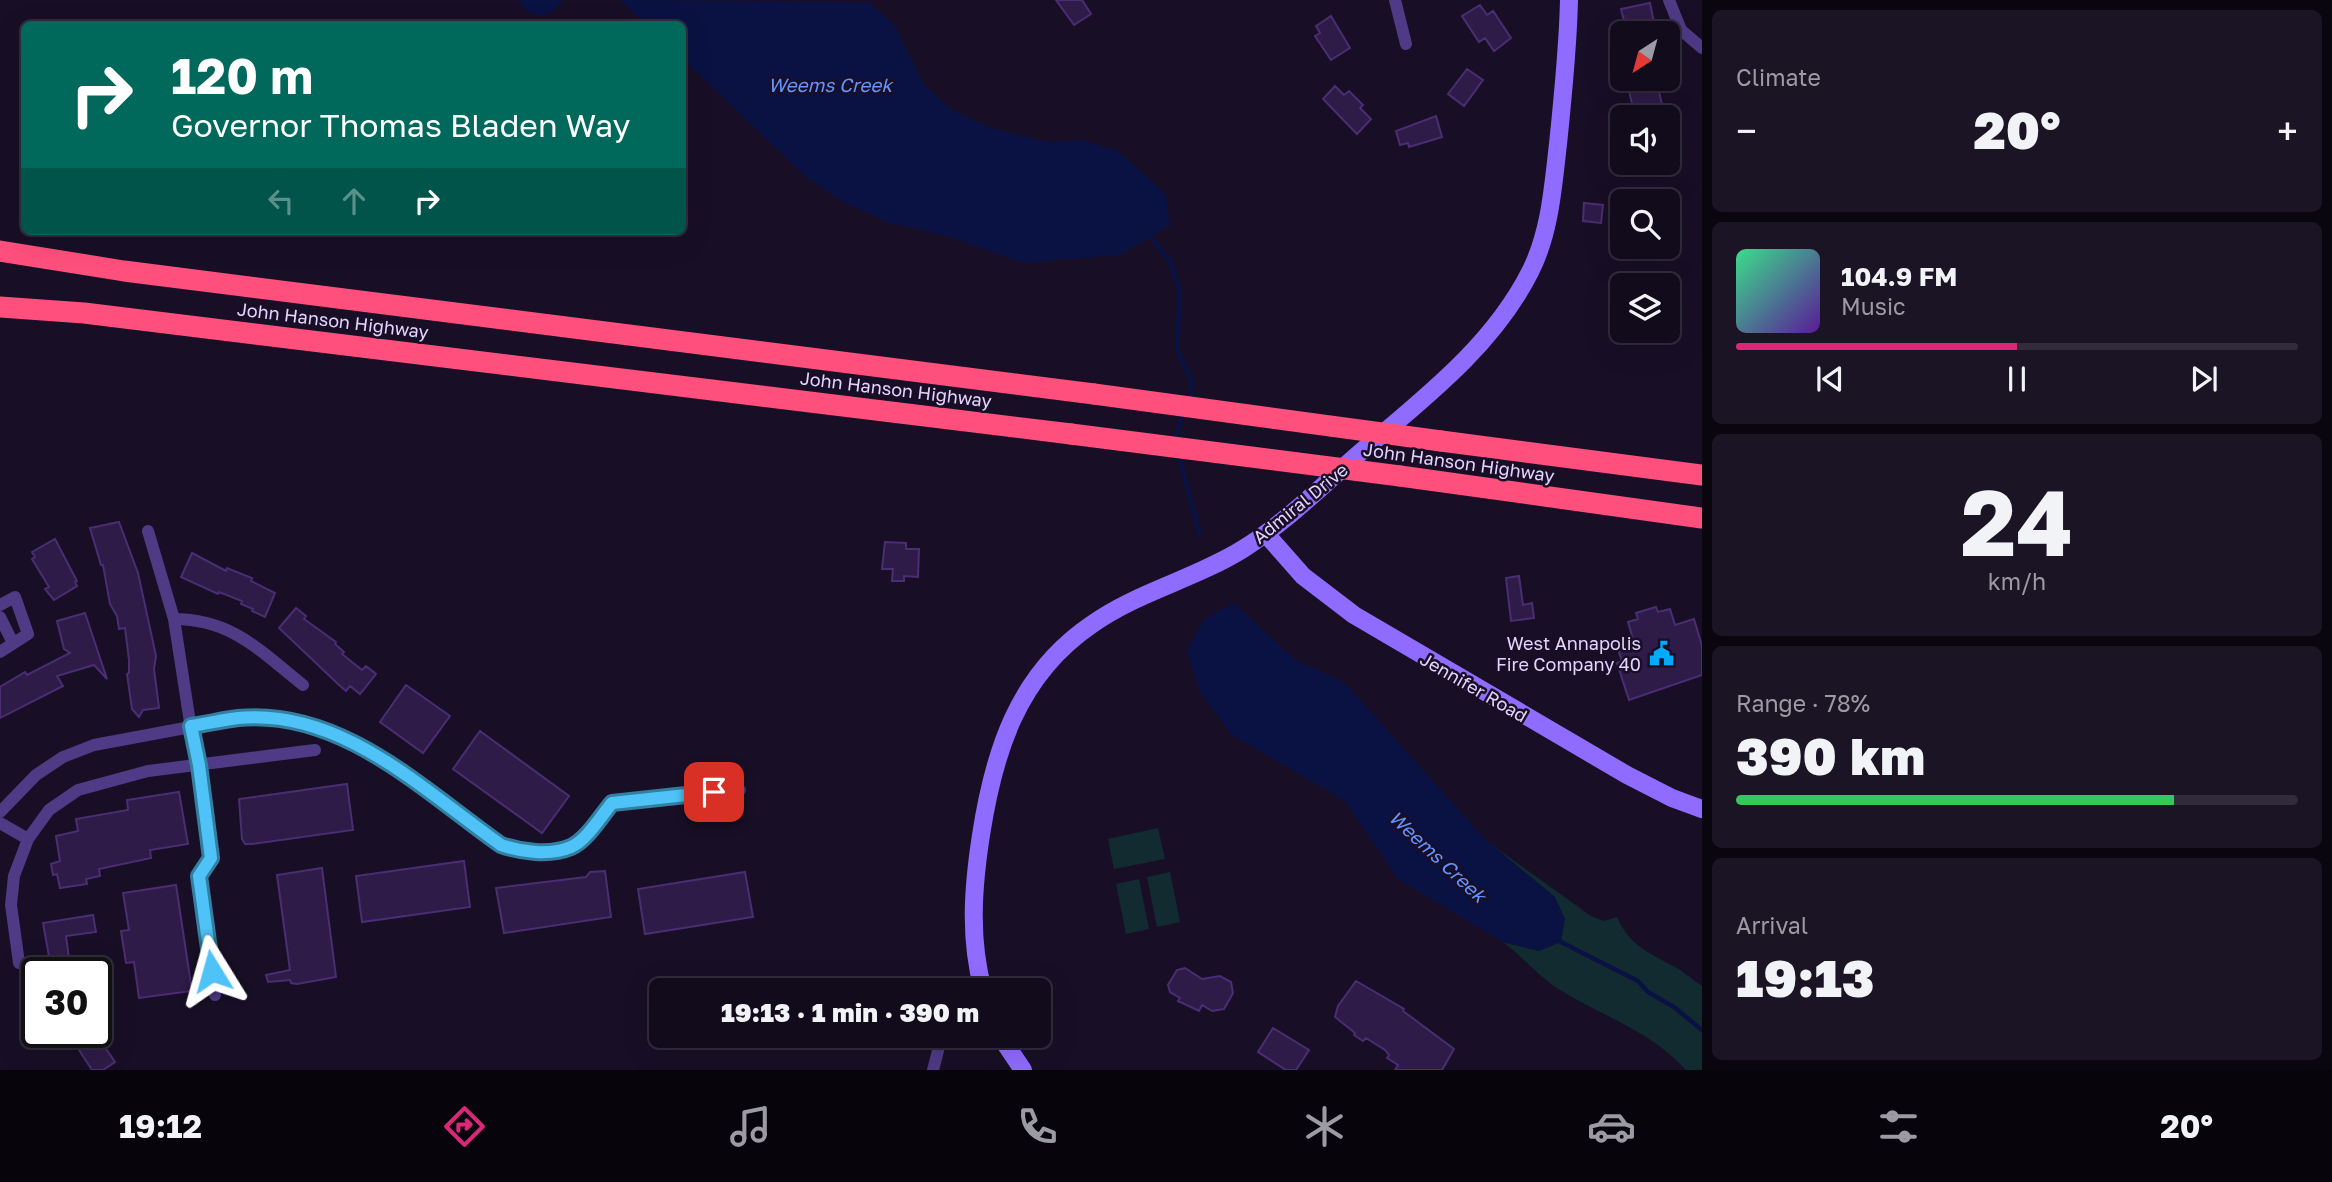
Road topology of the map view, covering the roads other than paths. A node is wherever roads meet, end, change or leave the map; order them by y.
1 (1395, 0) edge
2 (1569, 0) edge
3 (1669, 0) edge
4 (1406, 44) dead end
5 (1702, 48) edge
6 (0, 243) edge
7 (0, 251) edge
8 (124, 271) junction
9 (0, 297) edge
10 (0, 307) edge
11 (84, 313) junction
12 (1702, 475) edge
13 (1702, 518) edge
14 (148, 531) dead end
15 (1266, 534) junction
16 (0, 605) edge
17 (0, 617) edge
18 (174, 620) junction
19 (13, 643) junction
20 (0, 652) edge
21 (303, 685) dead end
22 (191, 726) junction
23 (315, 750) dead end
24 (199, 765) junction
25 (740, 790) dead end
26 (1702, 809) edge
27 (0, 812) edge
28 (0, 823) edge
29 (27, 839) junction
30 (19, 963) dead end
31 (980, 978) edge
32 (215, 995) dead end
33 (939, 1048) edge
34 (1008, 1048) edge
35 (933, 1070) edge
36 (1023, 1070) edge

1 - 4 street
2 - 15 street, Admiral Drive
3 - 5 street
6 - 8 highway
7 - 8 highway
8 - 12 highway, John Hanson Highway, bridge
9 - 11 highway
10 - 11 highway
11 - 13 highway, John Hanson Highway, bridge
14 - 18 street
15 - 26 street, Jennifer Road
15 - 31 street, Admiral Drive
16 - 19 street
17 - 19 street
18 - 21 street
18 - 22 street
19 - 20 street
22 - 24 street
22 - 25 street
22 - 27 street
23 - 24 street
24 - 29 street
24 - 32 street
28 - 29 street
29 - 30 street
33 - 35 street
34 - 36 street

